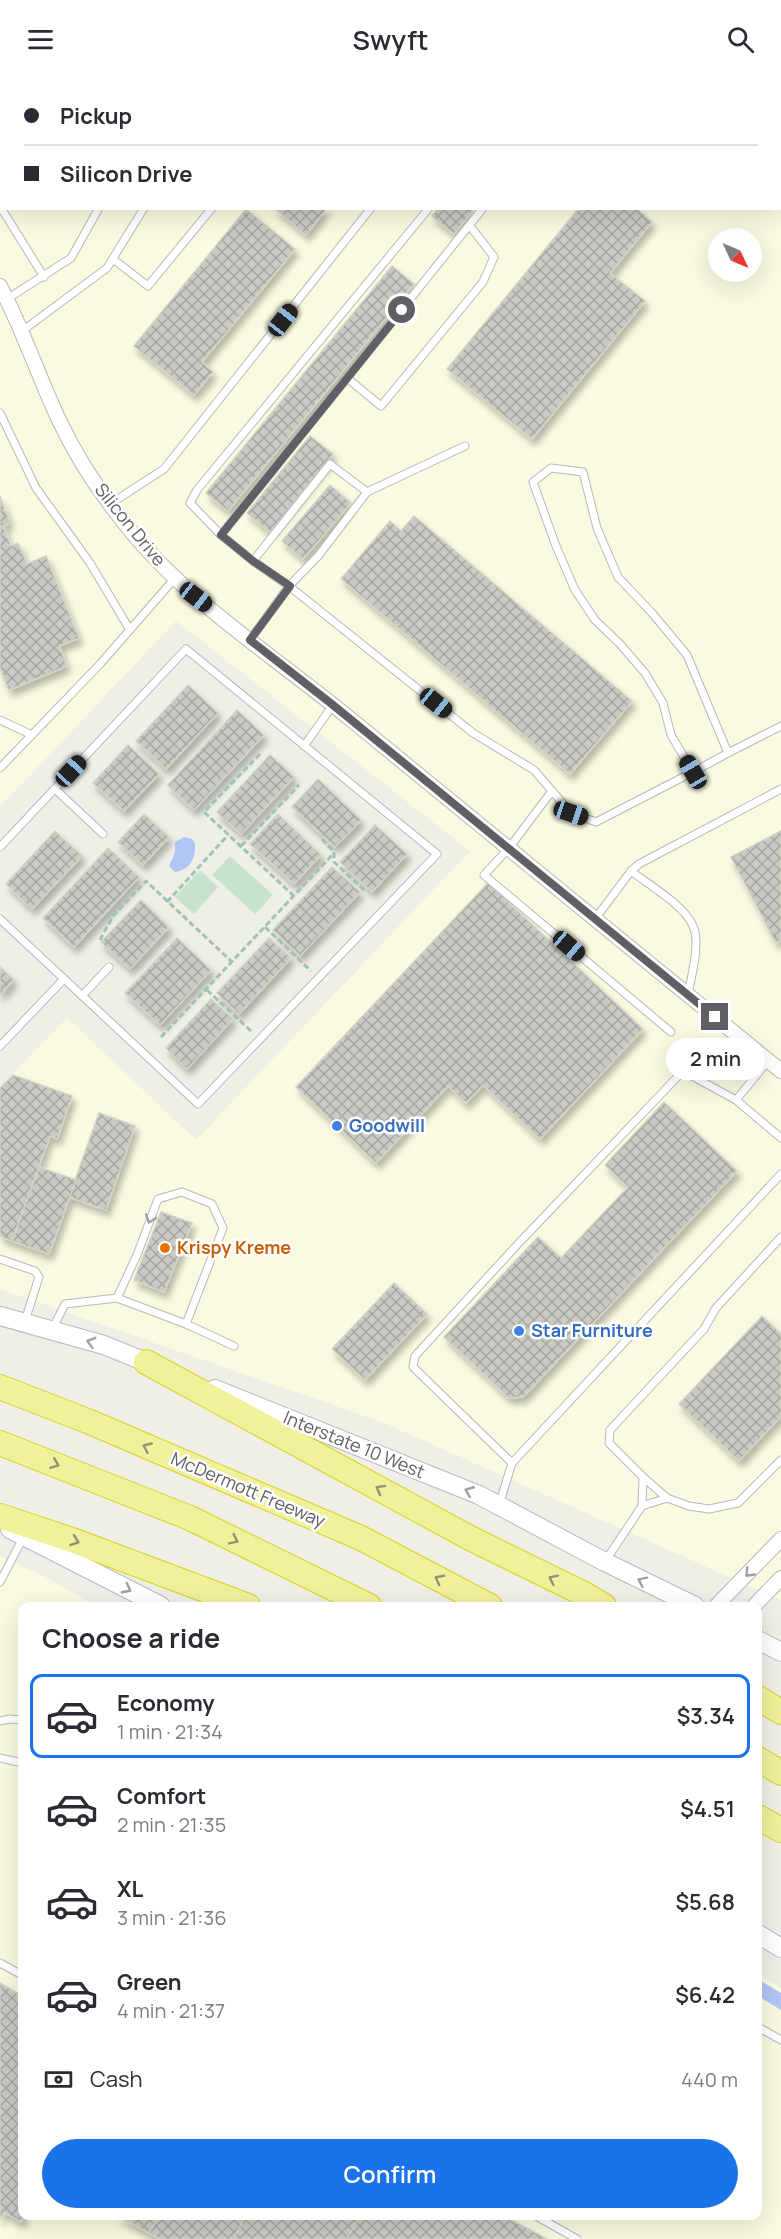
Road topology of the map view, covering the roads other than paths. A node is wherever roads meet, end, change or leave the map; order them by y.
1 (2, 210) edge
2 (98, 210) edge
3 (143, 210) edge
4 (210, 210) edge
5 (369, 210) edge
6 (427, 210) edge
7 (482, 210) edge
8 (470, 226) junction
9 (113, 259) junction
10 (44, 277) junction
11 (0, 286) edge
12 (7, 299) junction
13 (22, 331) junction
14 (347, 378) junction
15 (0, 413) edge
16 (465, 446) dead end
17 (367, 492) junction
18 (110, 504) junction
19 (221, 535) junction
20 (253, 561) junction
21 (175, 578) junction
22 (290, 586) junction
23 (130, 630) junction
24 (250, 640) junction
25 (333, 705) junction
26 (0, 720) edge
27 (781, 726) edge
28 (32, 735) junction
29 (304, 746) junction
30 (728, 753) junction
31 (0, 768) edge
32 (693, 772) junction
33 (55, 789) junction
34 (781, 789) edge
35 (552, 791) junction
36 (103, 834) dead end
37 (0, 848) edge
38 (509, 848) junction
39 (631, 871) junction
40 (0, 919) edge
41 (595, 919) junction
42 (109, 967) dead end
43 (64, 979) junction
44 (688, 995) junction
45 (82, 996) junction
46 (671, 1032) dead end
47 (0, 1046) edge
48 (768, 1061) junction
49 (781, 1071) edge
50 (736, 1100) junction
51 (781, 1138) edge
52 (781, 1174) edge
53 (781, 1237) edge
54 (0, 1259) edge
55 (117, 1298) junction
56 (0, 1316) edge
57 (24, 1323) junction
58 (186, 1324) junction
59 (52, 1331) junction
60 (234, 1346) dead end
61 (146, 1362) junction
62 (0, 1387) edge
63 (0, 1443) edge
64 (781, 1460) edge
65 (512, 1463) junction
66 (643, 1477) junction
67 (667, 1498) junction
68 (499, 1505) junction
69 (642, 1506) junction
70 (0, 1516) edge
71 (0, 1524) edge
72 (24, 1536) junction
73 (781, 1539) edge
74 (605, 1562) junction
75 (781, 1578) edge
76 (0, 1582) edge
77 (153, 1602) edge
78 (237, 1602) edge
79 (361, 1602) edge
80 (482, 1602) edge
81 (597, 1602) edge
82 (687, 1602) edge
83 (720, 1602) edge
84 (758, 1602) edge
85 (762, 1642) edge
86 (781, 1652) edge
87 (762, 1700) edge
88 (781, 1712) edge
89 (18, 1720) edge
90 (0, 1721) edge
91 (0, 1758) edge
92 (18, 1762) edge
93 (762, 1762) edge
94 (781, 1773) edge
95 (762, 1819) edge
96 (781, 1830) edge
97 (762, 1936) edge
98 (781, 1948) edge
99 (0, 1963) edge
100 (18, 1973) edge
101 (762, 2029) edge
102 (781, 2040) edge
103 (543, 2220) edge
104 (577, 2239) edge

1 - 10 lane
2 - 10 lane
3 - 9 lane
4 - 9 lane
5 - 18 lane
6 - 19 lane
7 - 8 lane
8 - 14 lane
8 - 14 lane
9 - 13 lane
10 - 12 lane
11 - 12 street, Silicon Drive
12 - 13 street, Silicon Drive
13 - 18 street, Silicon Drive
14 - 19 lane
15 - 23 lane
16 - 17 lane
17 - 20 lane
17 - 22 lane
18 - 21 street, Silicon Drive
19 - 20 lane
20 - 22 lane
21 - 23 lane
21 - 24 street, Silicon Drive
22 - 24 lane
22 - 35 lane
23 - 28 lane
24 - 25 street, Silicon Drive
25 - 29 lane
25 - 38 street, Silicon Drive
26 - 28 lane
27 - 30 lane
28 - 31 lane
29 - 33 lane
29 - 45 lane
30 - 32 lane
30 - 32 lane
32 - 35 lane
33 - 36 lane
33 - 37 lane
34 - 39 lane
35 - 38 lane
38 - 41 street, Silicon Drive
38 - 46 lane
39 - 41 lane
39 - 44 lane
40 - 43 lane
41 - 44 street, Silicon Drive
42 - 45 lane
43 - 45 lane
43 - 47 lane
44 - 48 street, Silicon Drive
48 - 49 street, Silicon Drive
48 - 50 lane
50 - 51 lane
50 - 65 lane
52 - 65 lane
53 - 66 lane
54 - 57 lane
55 - 58 lane
58 -> 55 lane
55 - 59 lane
56 - 57 main road, Interstate 10 West
57 - 59 main road, Interstate 10 West
58 - 60 lane
61 -> 59 main road, Interstate 10 West
68 -> 61 main road, Interstate 10 West
81 -> 61 highway
80 -> 62 highway, McDermott Freeway
63 -> 79 highway
64 - 67 lane
65 - 68 lane
66 - 67 lane
66 - 69 lane
67 - 69 lane
68 - 74 main road, Interstate 10 West
69 - 74 lane
70 -> 78 highway
71 - 72 main road
72 - 76 lane
72 -> 77 main road
73 -> 83 street
82 -> 74 main road, Interstate 10 West
75 - 84 street
85 - 86 main road
87 - 88 highway
89 - 90 lane
91 - 92 lane
93 - 94 highway
95 - 96 highway
97 - 98 main road
99 - 100 lane
101 - 102 lane
103 - 104 lane

